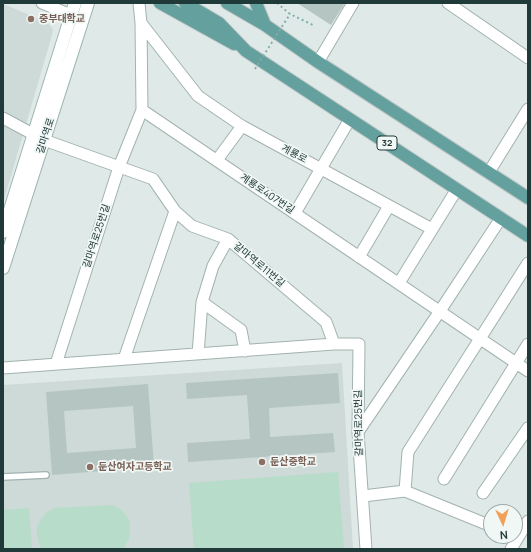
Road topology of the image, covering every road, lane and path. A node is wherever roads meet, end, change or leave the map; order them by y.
1 (42, 3) edge
2 (75, 3) edge
3 (88, 3) edge
4 (138, 3) edge
5 (160, 3) edge
6 (186, 3) edge
7 (227, 3) edge
8 (256, 3) edge
9 (277, 3) edge
10 (353, 3) edge
11 (448, 3) edge
12 (290, 14) junction
13 (71, 15) junction
14 (141, 23) junction
15 (265, 25) junction
16 (314, 26) dead end
17 (246, 51) junction
18 (528, 58) edge
19 (318, 62) junction
20 (255, 69) dead end
21 (528, 109) edge
22 (142, 110) junction
23 (3, 118) edge
24 (350, 119) junction
25 (242, 126) junction
26 (39, 137) junction
27 (217, 160) junction
28 (119, 167) junction
29 (322, 169) junction
30 (489, 172) junction
31 (457, 189) junction
32 (528, 198) edge
33 (389, 206) junction
34 (175, 211) junction
35 (295, 213) junction
36 (501, 218) junction
37 (432, 229) junction
38 (3, 232) edge
39 (528, 236) edge
40 (228, 239) junction
41 (359, 257) junction
42 (528, 263) edge
43 (3, 268) edge
44 (399, 284) junction
45 (202, 302) junction
46 (440, 311) junction
47 (481, 339) junction
48 (334, 344) junction
49 (528, 344) edge
50 (245, 350) junction
51 (198, 354) junction
52 (124, 360) junction
53 (516, 362) junction
54 (56, 364) junction
55 (3, 368) edge
56 (528, 370) edge
57 (528, 428) edge
58 (358, 432) junction
59 (46, 475) dead end
60 (3, 478) edge
61 (444, 479) dead end
62 (405, 491) junction
63 (484, 493) dead end
64 (362, 496) junction
65 (483, 523) edge
66 (366, 549) edge

1 - 13 street
2 - 13 main road, 갈마역로
3 - 26 main road, 갈마역로
4 - 14 street
5 - 17 main road, 32
6 - 17 main road, 32
7 - 15 main road
8 - 15 main road
9 - 12 path
10 - 19 street
11 - 18 street
12 - 16 path
12 - 20 path, bridge
13 - 26 main road, 갈마역로
14 - 22 street
14 - 25 street, 계룡로
15 - 19 main road
17 - 24 main road, 32
19 - 30 main road
21 - 30 street
22 - 27 street, 계룡로407번길
22 - 28 street, 갈마역로25번길
23 - 26 street, 갈마역로11번길
24 - 29 street
24 - 31 main road, 32
25 - 27 street
25 - 29 street, 계룡로
26 - 28 street, 갈마역로11번길
26 - 38 main road, 갈마역로
26 - 43 main road, 갈마역로
27 - 35 street, 계룡로407번길
28 - 34 street, 갈마역로11번길
28 - 54 street, 갈마역로25번길
29 - 33 street, 계룡로
29 - 35 street
30 - 32 main road
31 - 36 main road, 32
31 - 37 street
33 - 37 street, 계룡로
33 - 41 street
34 - 40 street, 갈마역로11번길
34 - 52 street
35 - 41 street, 계룡로407번길
36 - 39 main road, 32
36 - 46 street
37 - 44 street
40 - 45 street
40 - 48 street, 갈마역로11번길
41 - 44 street, 계룡로407번길
42 - 47 street
44 - 46 street, 계룡로407번길
45 - 50 street
45 - 51 street
46 - 47 street, 계룡로407번길
46 - 58 street
47 - 53 street, 계룡로407번길
47 - 62 street
48 - 50 street, 갈마역로25번길
48 - 58 street, 갈마역로25번길
49 - 53 street
50 - 51 street, 갈마역로25번길
51 - 52 street, 갈마역로25번길
52 - 54 street, 갈마역로25번길
53 - 56 street, 계룡로407번길
53 - 61 street
54 - 55 street, 갈마역로25번길
57 - 63 street
58 - 64 street, 갈마역로25번길
59 - 60 lane
62 - 64 street
62 - 65 street
64 - 66 street, 갈마역로25번길

